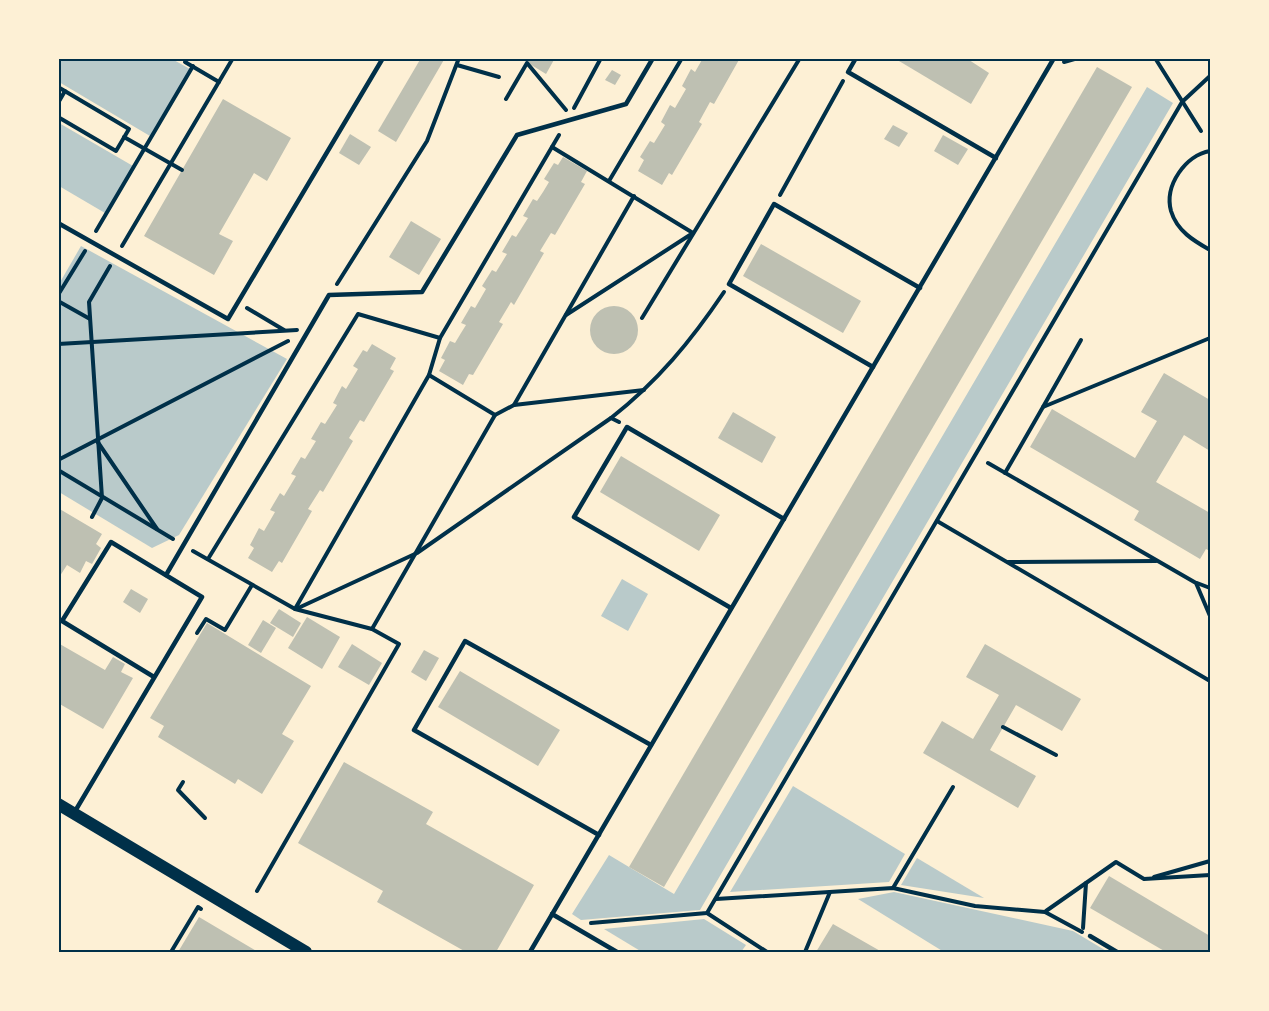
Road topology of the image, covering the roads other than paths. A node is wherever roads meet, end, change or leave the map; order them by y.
1 (383, 58) edge
2 (653, 58) edge
3 (856, 58) edge
4 (1054, 58) edge
5 (996, 158) junction
6 (58, 223) edge
7 (920, 288) junction
8 (873, 367) junction
9 (784, 519) junction
10 (166, 575) junction
11 (731, 608) junction
12 (154, 677) junction
13 (651, 745) junction
14 (58, 804) edge
15 (74, 813) junction
16 (599, 835) junction
17 (552, 914) junction
18 (1090, 936) road end
19 (306, 952) edge
20 (530, 952) edge
21 (617, 952) edge
22 (1117, 952) edge

1 - 6 lane
2 - 10 lane
3 - 5 lane
4 - 5 lane
5 - 7 lane
7 - 8 lane
7 - 8 lane
8 - 9 lane
9 - 11 lane
9 - 11 lane
10 - 12 lane
10 - 12 lane
11 - 13 lane
12 - 15 lane
13 - 16 lane
13 - 16 lane
14 - 15 main road
15 - 19 main road
16 - 17 lane
17 - 20 lane
17 - 21 lane
18 - 22 lane

